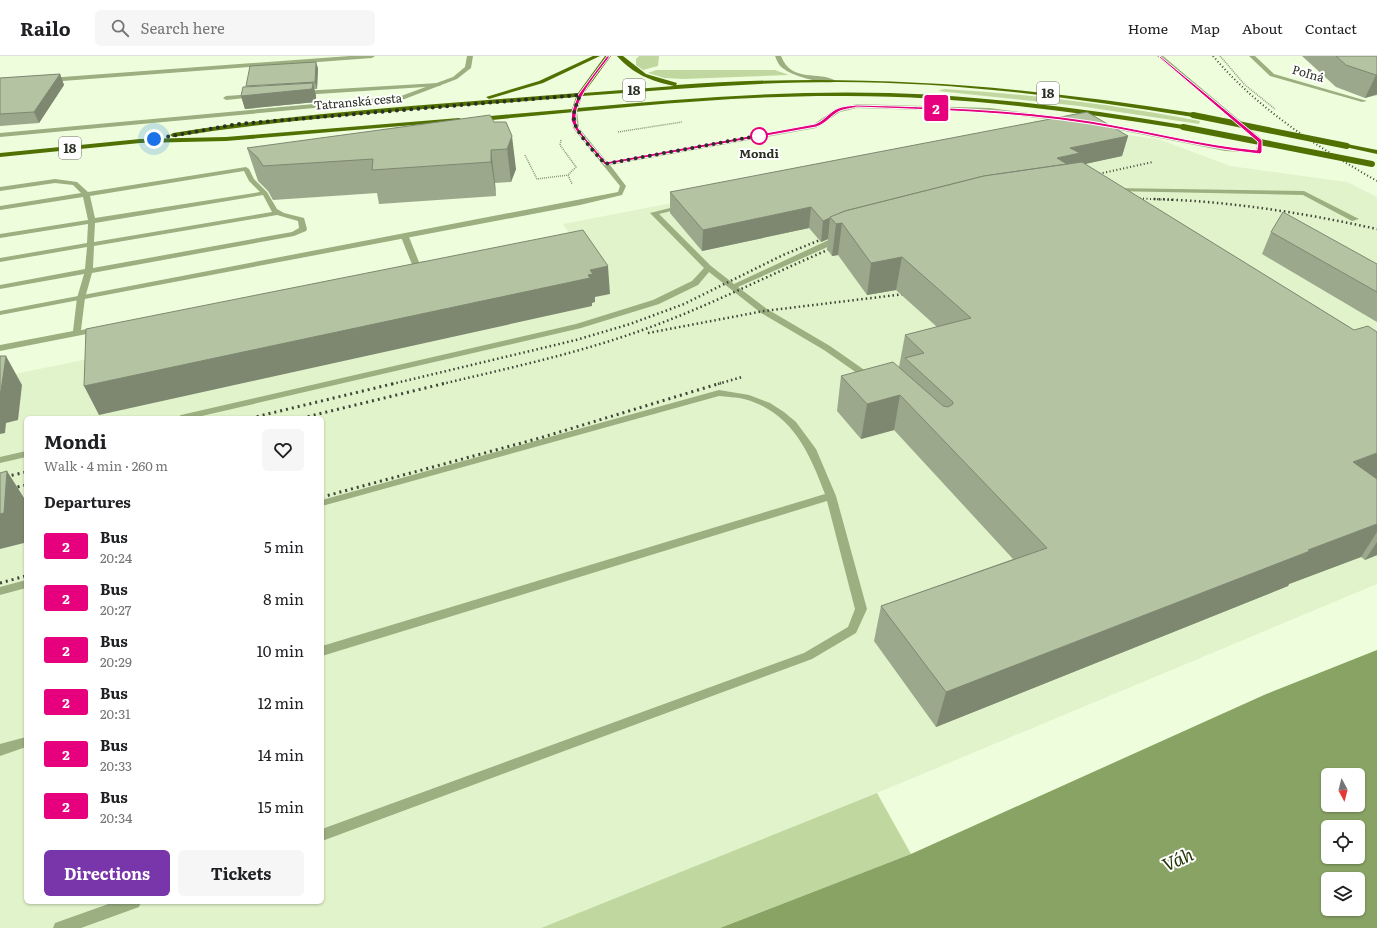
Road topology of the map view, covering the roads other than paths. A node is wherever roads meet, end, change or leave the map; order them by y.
1 (372, 56) edge
2 (470, 56) edge
3 (597, 56) edge
4 (608, 56) edge
5 (620, 56) edge
6 (778, 56) edge
7 (1160, 56) edge
8 (1252, 56) edge
9 (39, 81) edge
10 (832, 81) junction
11 (438, 86) junction
12 (688, 86) junction
13 (293, 93) edge
14 (580, 95) junction
15 (264, 96) edge
16 (226, 98) dead end
17 (1364, 101) dead end
18 (454, 104) junction
19 (574, 111) junction
20 (1074, 121) edge
21 (1098, 124) edge
22 (0, 135) edge
23 (140, 141) junction
24 (1377, 152) edge
25 (0, 155) edge
26 (605, 164) junction
27 (1374, 164) edge
28 (0, 189) edge
29 (265, 193) junction
30 (86, 194) junction
31 (1115, 198) edge
32 (693, 205) edge
33 (0, 208) edge
34 (276, 213) junction
35 (1355, 219) dead end
36 (92, 221) junction
37 (0, 236) edge
38 (405, 237) junction
39 (846, 237) edge
40 (91, 245) junction
41 (0, 260) edge
42 (431, 262) edge
43 (708, 268) junction
44 (89, 271) junction
45 (0, 287) edge
46 (733, 287) junction
47 (81, 298) junction
48 (0, 313) edge
49 (108, 327) edge
50 (77, 334) junction
51 (0, 348) edge
52 (877, 382) edge
53 (190, 416) edge
54 (24, 454) edge
55 (0, 460) edge
56 (831, 496) junction
57 (324, 502) edge
58 (24, 585) edge
59 (0, 591) edge
60 (324, 650) edge
61 (24, 743) edge
62 (0, 750) edge
63 (324, 834) edge
64 (128, 904) edge
65 (60, 928) edge

1 - 9 street
2 - 11 street
3 - 18 main road
4 - 14 main road
5 - 12 main road
6 - 10 street
7 - 21 street
8 - 17 street, Poľná
10 - 12 main road, 18
10 - 24 main road, 18, bridge
11 - 13 street
11 - 22 street
12 - 14 main road, 18
14 - 18 main road, Tatranská cesta / 18
14 - 19 main road
15 - 16 street
18 - 23 main road, Tatranská cesta / 18
19 - 23 main road, Tatranská cesta / 18
19 - 26 street
19 - 27 main road, 18, bridge
20 - 26 street
23 - 25 main road, Tatranská cesta / 18
26 - 38 street
28 - 30 street
29 - 30 street
29 - 34 street
29 - 36 street
30 - 33 street
30 - 36 street
31 - 35 street
32 - 43 street
34 - 40 street
34 - 44 street
36 - 37 street
36 - 40 street
38 - 42 street
38 - 47 street
39 - 46 street
40 - 41 street
40 - 44 street
43 - 46 street
43 - 53 street
44 - 45 street
44 - 47 street
46 - 52 street
47 - 48 street
47 - 50 street
49 - 50 street
50 - 51 street
54 - 55 street
56 - 57 street
56 - 60 street
56 - 63 street
58 - 59 street
61 - 62 street
64 - 65 street

